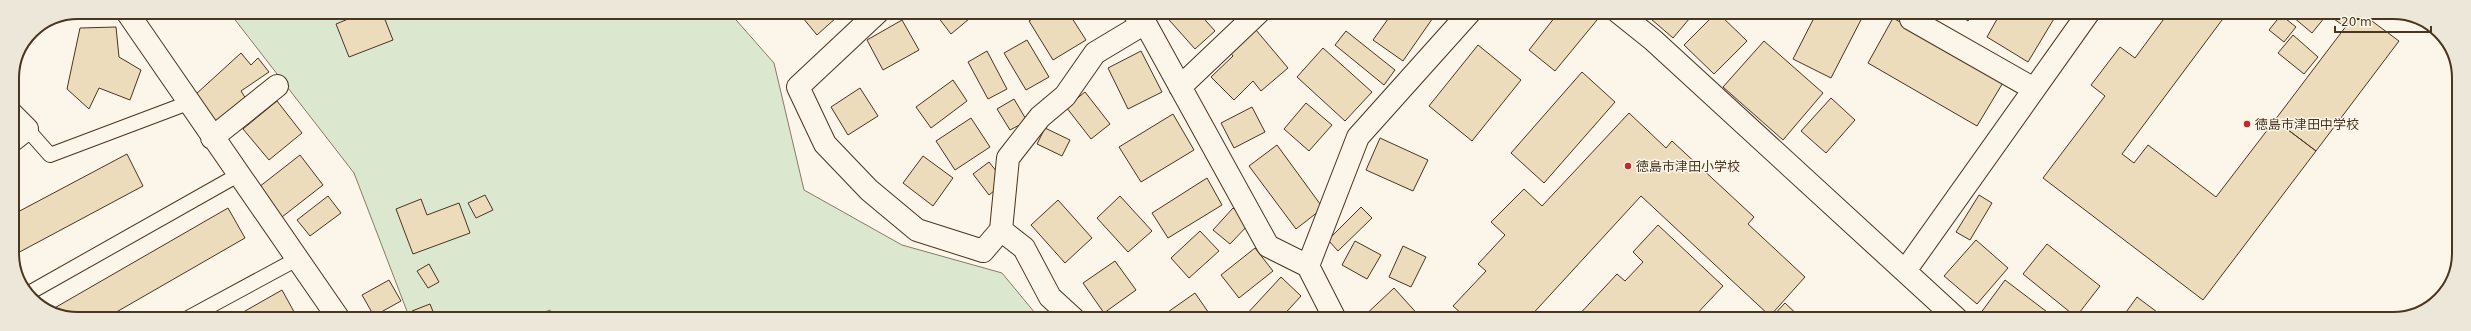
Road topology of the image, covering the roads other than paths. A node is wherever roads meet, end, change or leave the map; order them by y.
1 (131, 19) edge
2 (871, 19) edge
3 (1138, 19) edge
4 (1140, 19) edge
5 (1252, 19) edge
6 (1464, 19) edge
7 (1626, 19) edge
8 (1916, 19) edge
9 (2084, 19) edge
10 (277, 86) dead end
11 (1180, 87) junction
12 (2034, 89) junction
13 (188, 103) junction
14 (19, 129) edge
15 (212, 138) junction
16 (238, 175) junction
17 (1001, 230) junction
18 (297, 259) junction
19 (1308, 266) junction
20 (1905, 271) junction
21 (33, 291) edge
22 (199, 312) edge
23 (335, 312) edge
24 (1066, 312) edge
25 (1331, 312) edge
26 (1949, 312) edge

1 - 13 street
2 - 17 street
3 - 17 street
4 - 11 street
5 - 11 street
6 - 19 street
7 - 20 street
8 - 12 street
9 - 12 street
10 - 15 street
11 - 19 street
12 - 20 street
13 - 14 lane
13 - 15 street
15 - 16 street
16 - 18 street
16 - 21 lane
17 - 24 street
18 - 22 lane
18 - 23 street
19 - 25 street
20 - 26 street

